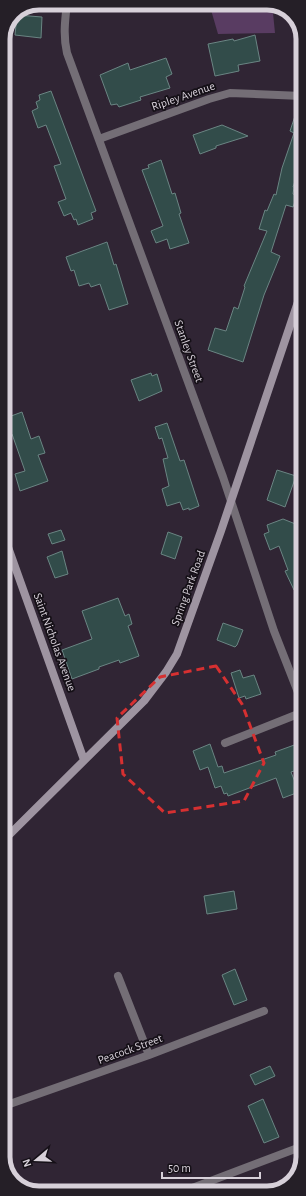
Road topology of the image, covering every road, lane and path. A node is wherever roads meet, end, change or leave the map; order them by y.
1 (66, 10) edge
2 (296, 96) edge
3 (99, 139) junction
4 (296, 305) edge
5 (230, 502) junction
6 (10, 553) edge
7 (296, 687) edge
8 (296, 715) edge
9 (225, 743) dead end
10 (84, 760) junction
11 (10, 835) edge
12 (118, 976) dead end
13 (264, 1012) dead end
14 (149, 1056) junction
15 (10, 1104) edge
16 (296, 1149) edge
17 (207, 1186) edge

1 - 3 street, Stanley Street
2 - 3 street, Ripley Avenue
3 - 5 street, Stanley Street
4 - 5 main road, Spring Park Road
5 - 7 street, Stanley Street
5 - 10 main road, Spring Park Road
6 - 10 main road, Saint Nicholas Avenue
8 - 9 street
10 - 11 main road, Spring Park Road
12 - 14 street
13 - 14 street, Peacock Street
14 - 15 street, Peacock Street
16 - 17 street

